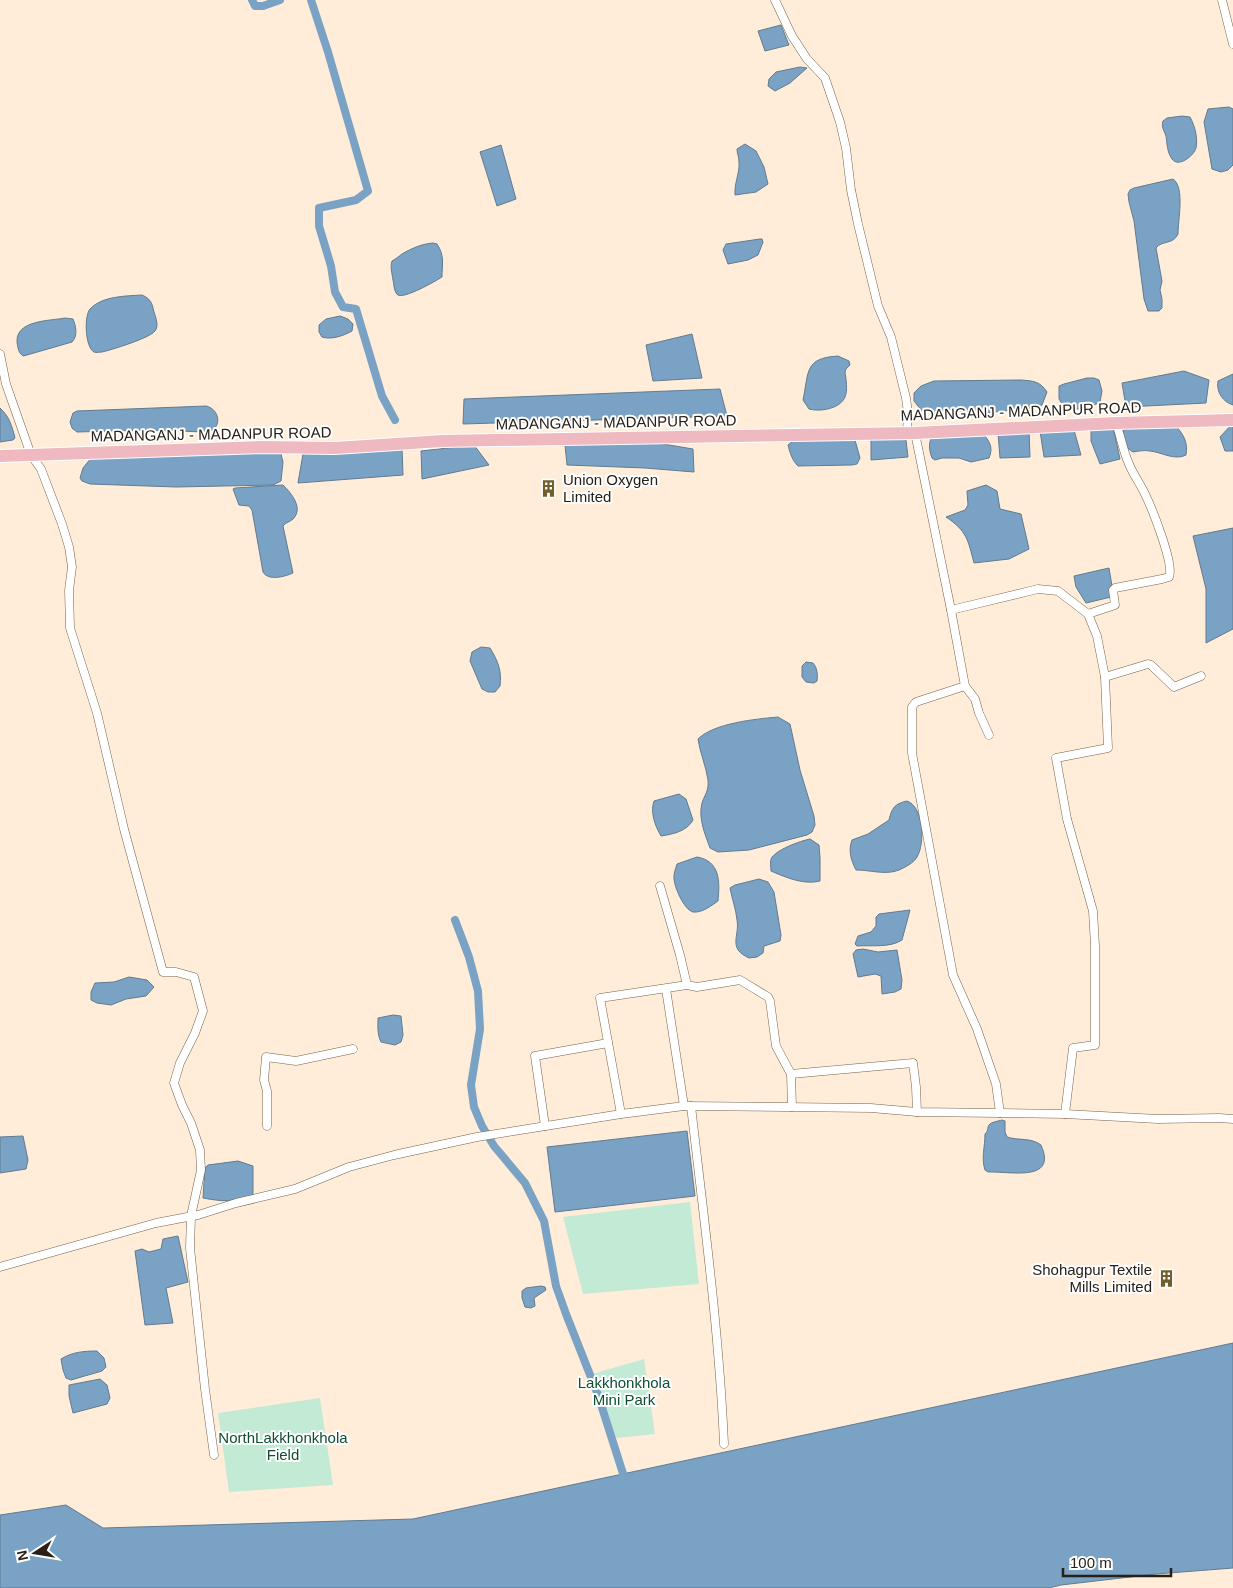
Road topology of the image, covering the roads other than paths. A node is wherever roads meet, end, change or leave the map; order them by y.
1 (776, 0) edge
2 (1222, 0) edge
3 (1233, 44) edge
4 (0, 354) edge
5 (1233, 420) edge
6 (1116, 423) junction
7 (911, 432) junction
8 (31, 455) junction
9 (0, 456) edge
10 (951, 610) junction
11 (1088, 614) junction
12 (1201, 676) dead end
13 (1105, 677) junction
14 (965, 686) junction
15 (989, 735) dead end
16 (660, 886) dead end
17 (687, 985) junction
18 (666, 989) junction
19 (608, 1043) junction
20 (353, 1049) dead end
21 (791, 1074) junction
22 (688, 1106) junction
23 (792, 1107) junction
24 (917, 1112) junction
25 (1000, 1113) junction
26 (621, 1114) junction
27 (1065, 1114) junction
28 (1233, 1120) edge
29 (267, 1126) dead end
30 (545, 1126) junction
31 (190, 1216) junction
32 (0, 1267) edge
33 (724, 1444) dead end
34 (214, 1455) dead end

1 - 7 street
2 - 3 street
4 - 8 street
5 - 6 main road, MADANGANJ - MADANPUR ROAD
6 - 7 main road, MADANGANJ - MADANPUR ROAD
6 - 11 street
7 - 8 main road, MADANGANJ - MADANPUR ROAD
7 - 10 street
8 - 9 main road, MADANGANJ - MADANPUR ROAD
8 - 31 street
10 - 11 street
10 - 14 street
11 - 13 street
12 - 13 street
13 - 27 street
14 - 15 street
14 - 25 street
16 - 17 street
17 - 18 street
17 - 21 street
18 - 19 street
18 - 22 street
19 - 26 street
19 - 30 street
20 - 29 street
21 - 23 street
21 - 24 street
22 - 23 street
22 - 26 street
22 - 33 street
23 - 24 street
24 - 25 street
25 - 27 street
26 - 30 street
27 - 28 street
30 - 31 street
31 - 32 street
31 - 34 street

